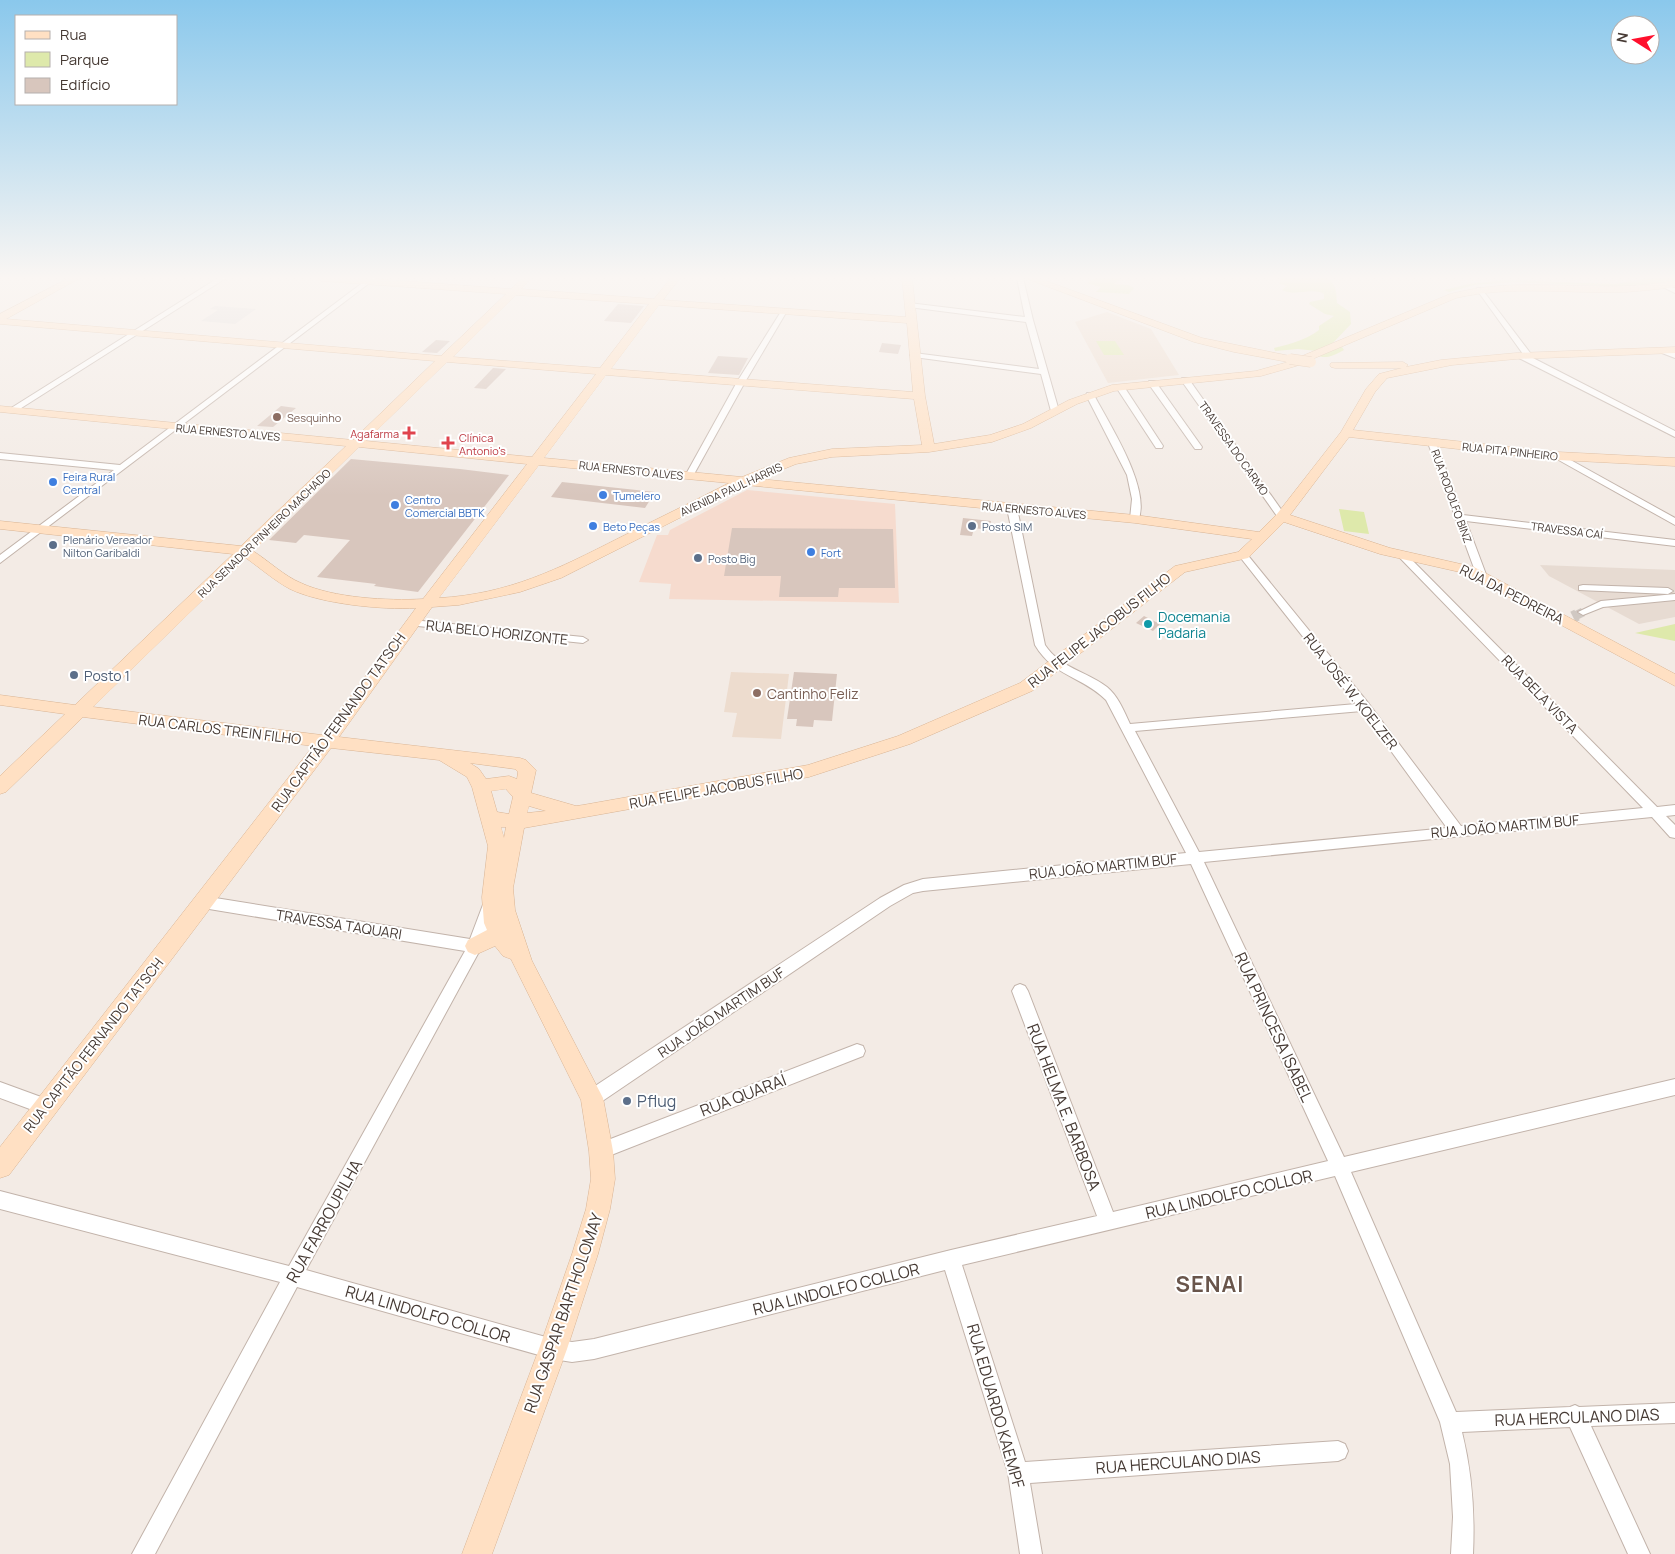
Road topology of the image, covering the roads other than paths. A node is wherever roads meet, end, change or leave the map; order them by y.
1 (105, 351) edge
2 (279, 351) edge
3 (340, 351) edge
4 (453, 351) edge
5 (619, 351) edge
6 (760, 351) edge
7 (913, 351) edge
8 (1037, 351) edge
9 (1246, 351) edge
10 (1343, 351) edge
11 (1519, 351) edge
12 (1657, 351) edge
13 (914, 355) junction
14 (1523, 356) junction
15 (444, 359) junction
16 (1320, 362) junction
17 (1452, 362) junction
18 (1471, 362) junction
19 (1404, 371) junction
20 (1430, 371) junction
21 (603, 372) junction
22 (1043, 372) junction
23 (1378, 376) junction
24 (1185, 380) junction
25 (741, 382) junction
26 (1152, 382) junction
27 (1120, 387) junction
28 (1090, 395) junction
29 (919, 396) junction
30 (6, 409) edge
31 (1055, 411) junction
32 (175, 427) junction
33 (1346, 433) junction
34 (1675, 434) edge
35 (357, 443) junction
36 (1432, 443) junction
37 (1159, 446) dead end
38 (1198, 447) dead end
39 (929, 448) junction
40 (0, 456) edge
41 (1558, 456) junction
42 (535, 460) junction
43 (1675, 462) edge
44 (122, 468) junction
45 (689, 476) junction
46 (742, 481) junction
47 (1012, 508) junction
48 (1282, 517) junction
49 (1459, 517) junction
50 (1135, 520) junction
51 (1675, 522) edge
52 (0, 525) edge
53 (40, 529) junction
54 (1262, 536) junction
55 (1675, 543) edge
56 (245, 551) junction
57 (1243, 555) junction
58 (1404, 556) junction
59 (0, 560) edge
60 (1482, 577) junction
61 (1583, 588) dead end
62 (1675, 592) edge
63 (1675, 597) edge
64 (427, 604) junction
65 (1574, 617) junction
66 (412, 623) junction
67 (583, 640) dead end
68 (1056, 665) junction
69 (1675, 681) edge
70 (0, 700) edge
71 (1365, 707) junction
72 (78, 712) junction
73 (1127, 728) junction
74 (326, 742) junction
75 (440, 754) junction
76 (481, 786) junction
77 (0, 787) edge
78 (522, 797) junction
79 (1675, 810) edge
80 (1655, 811) junction
81 (583, 812) junction
82 (489, 818) junction
83 (516, 822) junction
84 (1456, 830) junction
85 (1675, 833) edge
86 (1195, 857) junction
87 (498, 893) junction
88 (203, 902) junction
89 (501, 938) junction
90 (475, 946) junction
91 (522, 962) junction
92 (1020, 991) dead end
93 (857, 1051) dead end
94 (1675, 1087) edge
95 (0, 1090) edge
96 (592, 1098) junction
97 (46, 1107) junction
98 (601, 1150) junction
99 (0, 1166) edge
100 (1340, 1168) junction
101 (0, 1200) edge
102 (1108, 1222) junction
103 (951, 1260) junction
104 (293, 1276) junction
105 (553, 1349) junction
106 (1675, 1413) edge
107 (1574, 1416) junction
108 (1450, 1422) junction
109 (1338, 1451) dead end
110 (1018, 1473) junction
111 (143, 1554) edge
112 (476, 1554) edge
113 (1031, 1554) edge
114 (1462, 1554) edge
115 (1639, 1554) edge

1 - 30 street
2 - 32 street
3 - 15 main road
4 - 15 main road, RUA SENADOR PINHEIRO MACHADO
5 - 21 main road, RUA CAPITÃO FERNANDO TATSCH
6 - 25 street
7 - 13 main road
8 - 22 street
9 - 16 main road, bridge
10 - 16 main road
11 - 14 street
12 - 14 main road
13 - 22 street
13 - 29 main road
14 - 18 main road
14 - 34 street
15 - 21 main road
15 - 35 main road, RUA SENADOR PINHEIRO MACHADO
16 - 17 main road
16 - 23 main road
16 - 24 main road, AVENIDA PAUL HARRIS
17 - 18 main road
17 - 19 main road
18 - 20 main road
19 - 20 main road
19 - 23 main road
20 - 23 main road
21 - 25 main road
21 - 42 main road, RUA CAPITÃO FERNANDO TATSCH
22 - 31 street
23 - 33 main road
24 - 26 main road, AVENIDA PAUL HARRIS
24 - 48 street, TRAVESSA DO CARMO
25 - 29 main road
25 - 45 street
26 - 27 main road, AVENIDA PAUL HARRIS
26 - 38 street
27 - 28 main road, AVENIDA PAUL HARRIS
27 - 37 street
28 - 31 main road, AVENIDA PAUL HARRIS
28 - 50 street
29 - 39 main road
30 - 32 main road, RUA ERNESTO ALVES
31 - 39 main road, AVENIDA PAUL HARRIS
32 - 35 main road, RUA ERNESTO ALVES
32 - 44 street
33 - 36 main road, RUA PITA PINHEIRO
33 - 48 main road
35 - 42 main road, RUA ERNESTO ALVES
35 - 56 main road, RUA SENADOR PINHEIRO MACHADO
36 - 41 main road, RUA PITA PINHEIRO
36 - 49 street, RUA RODOLFO BINZ
39 - 46 main road, AVENIDA PAUL HARRIS
40 - 44 street
41 - 43 main road, RUA PITA PINHEIRO
41 - 51 street
42 - 45 main road, RUA ERNESTO ALVES
42 - 64 main road, RUA CAPITÃO FERNANDO TATSCH
44 - 53 street
45 - 46 main road, RUA ERNESTO ALVES
46 - 47 main road, RUA ERNESTO ALVES
46 - 64 main road, AVENIDA PAUL HARRIS
47 - 50 main road, RUA ERNESTO ALVES
47 - 68 street
48 - 54 main road
48 - 58 main road, RUA DA PEDREIRA
49 - 55 street, TRAVESSA CAÍ
49 - 60 street, RUA RODOLFO BINZ
50 - 54 main road, RUA ERNESTO ALVES
52 - 53 main road
53 - 56 main road
53 - 59 street
54 - 57 main road
56 - 64 main road, AVENIDA PAUL HARRIS
56 - 72 main road, RUA SENADOR PINHEIRO MACHADO
57 - 68 main road, RUA FELIPE JACOBUS FILHO
57 - 71 street, RUA JOSÉ W. KOELZER
58 - 60 main road, RUA DA PEDREIRA
58 - 80 street, RUA BELA VISTA
60 - 65 main road, RUA DA PEDREIRA
61 - 62 street
63 - 65 street
64 - 66 main road, RUA CAPITÃO FERNANDO TATSCH
65 - 69 main road, RUA DA PEDREIRA
66 - 67 street, RUA BELO HORIZONTE
66 - 74 main road, RUA CAPITÃO FERNANDO TATSCH
68 - 73 street, RUA PRINCESA ISABEL
68 - 81 main road, RUA FELIPE JACOBUS FILHO
70 - 72 main road, RUA CARLOS TREIN FILHO
71 - 73 street
71 - 84 street, RUA JOSÉ W. KOELZER
72 - 74 main road, RUA CARLOS TREIN FILHO
72 - 77 main road, RUA SENADOR PINHEIRO MACHADO
73 - 86 street, RUA PRINCESA ISABEL
74 - 75 main road, RUA CARLOS TREIN FILHO
74 - 88 main road, RUA CAPITÃO FERNANDO TATSCH
75 - 76 main road
75 - 78 main road, RUA CARLOS TREIN FILHO
76 - 78 main road
76 - 82 main road
78 - 81 main road
78 - 83 main road
79 - 80 street, RUA JOÃO MARTIM BUF
80 - 84 street, RUA JOÃO MARTIM BUF
80 - 85 street, RUA BELA VISTA
81 - 83 main road, RUA FELIPE JACOBUS FILHO
82 - 83 main road, RUA FELIPE JACOBUS FILHO
82 - 87 main road
83 - 87 main road
84 - 86 street, RUA JOÃO MARTIM BUF
86 - 96 street, RUA JOÃO MARTIM BUF
86 - 100 street, RUA PRINCESA ISABEL
87 - 89 main road, RUA GASPAR BARTHOLOMAY
87 - 90 street, RUA FARROUPILHA
87 - 91 main road, RUA GASPAR BARTHOLOMAY
88 - 90 street, TRAVESSA TAQUARI
88 - 97 main road, RUA CAPITÃO FERNANDO TATSCH
89 - 90 main road
89 - 91 main road, RUA GASPAR BARTHOLOMAY
90 - 104 street, RUA FARROUPILHA
91 - 96 main road, RUA GASPAR BARTHOLOMAY
92 - 102 street, RUA HELMA E. BARBOSA
93 - 98 street, RUA QUARAÍ
94 - 100 street, RUA LINDOLFO COLLOR
95 - 97 street
96 - 98 main road, RUA GASPAR BARTHOLOMAY
97 - 99 main road, RUA CAPITÃO FERNANDO TATSCH
98 - 105 main road, RUA GASPAR BARTHOLOMAY
100 - 102 street, RUA LINDOLFO COLLOR
100 - 108 street, RUA PRINCESA ISABEL
101 - 104 street, RUA LINDOLFO COLLOR
102 - 103 street, RUA LINDOLFO COLLOR
103 - 105 street, RUA LINDOLFO COLLOR
103 - 110 street, RUA EDUARDO KAEMPF
104 - 105 street, RUA LINDOLFO COLLOR
104 - 111 street, RUA FARROUPILHA
105 - 112 main road, RUA GASPAR BARTHOLOMAY
106 - 107 street, RUA HERCULANO DIAS
107 - 108 street, RUA HERCULANO DIAS
107 - 115 street
108 - 114 street, RUA PRINCESA ISABEL
109 - 110 street, RUA HERCULANO DIAS
110 - 113 street, RUA EDUARDO KAEMPF

